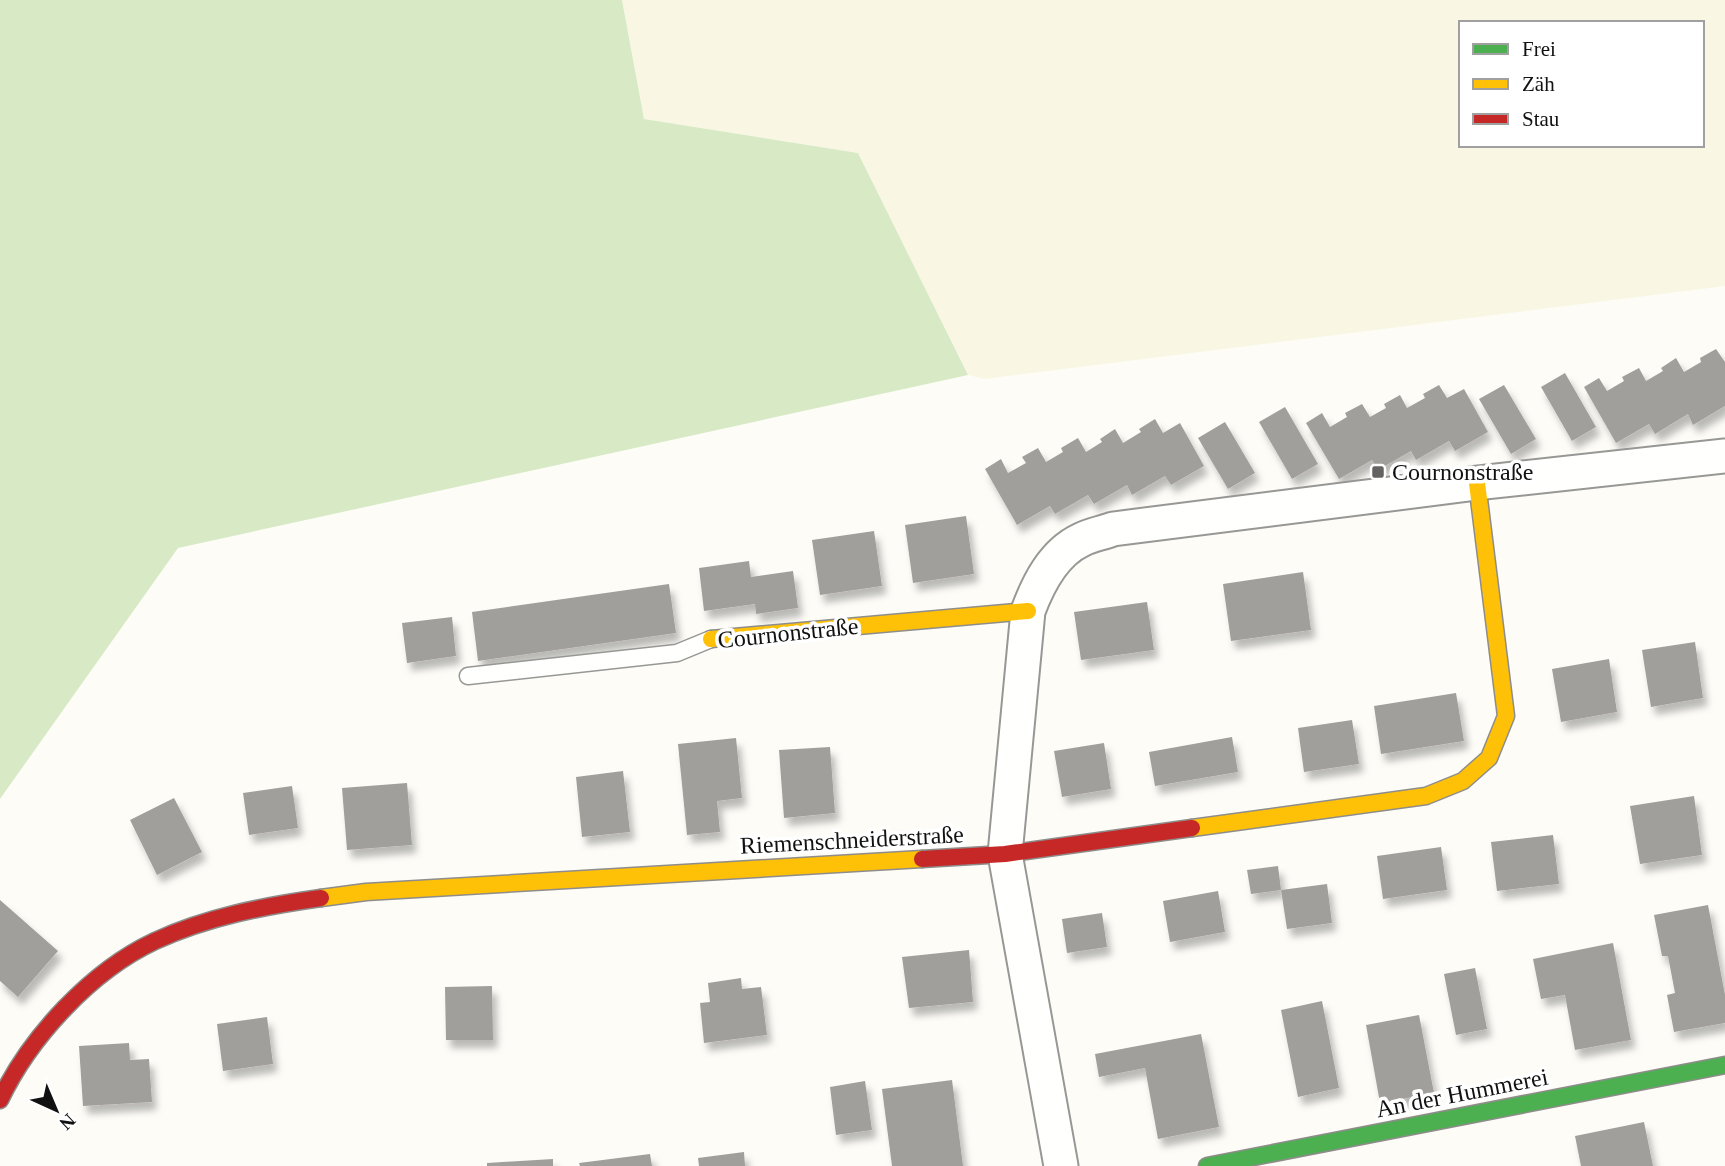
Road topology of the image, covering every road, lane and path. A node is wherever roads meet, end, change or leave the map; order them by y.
1 (1725, 456) edge
2 (1477, 483) junction
3 (1028, 611) junction
4 (711, 639) joint
5 (468, 676) dead end
6 (1004, 854) junction
7 (1725, 1065) edge
8 (0, 1100) edge
9 (1061, 1166) edge
10 (1207, 1166) edge

1 - 2 street
2 - 3 street
2 - 6 street, Riemenschneiderstraße
3 - 4 street, Cournonstraße
3 - 6 street
4 - 5 lane, Cournonstraße
6 - 8 street, Riemenschneiderstraße
6 - 9 street
7 - 10 street, An der Hummerei

